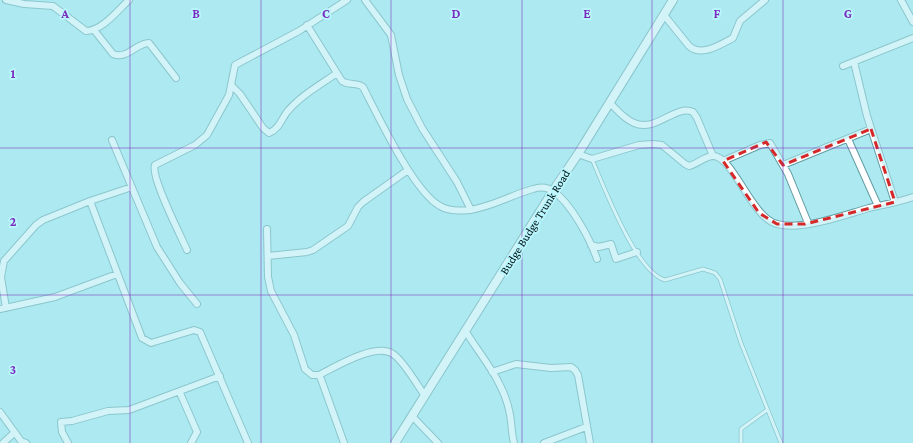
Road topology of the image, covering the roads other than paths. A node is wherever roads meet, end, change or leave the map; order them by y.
1 (6, 0) edge
2 (129, 0) edge
3 (346, 0) edge
4 (366, 0) edge
5 (673, 0) edge
6 (765, 0) edge
7 (901, 0) edge
8 (664, 15) junction
9 (913, 22) edge
10 (308, 25) junction
11 (94, 30) junction
12 (913, 38) edge
13 (854, 62) junction
14 (843, 66) dead end
15 (337, 73) junction
16 (176, 78) dead end
17 (232, 86) junction
18 (610, 103) junction
19 (871, 129) junction
20 (848, 139) junction
21 (112, 140) dead end
22 (578, 154) junction
23 (712, 156) junction
24 (592, 159) junction
25 (723, 161) junction
26 (783, 166) junction
27 (408, 170) junction
28 (132, 187) junction
29 (553, 191) junction
30 (913, 197) edge
31 (90, 201) junction
32 (895, 202) junction
33 (878, 206) junction
34 (471, 210) junction
35 (808, 223) junction
36 (267, 229) dead end
37 (591, 245) junction
38 (187, 250) dead end
39 (637, 252) junction
40 (268, 256) junction
41 (598, 259) dead end
42 (118, 274) junction
43 (197, 304) dead end
44 (3, 308) edge
45 (466, 332) junction
46 (492, 372) junction
47 (319, 375) junction
48 (220, 376) junction
49 (180, 392) junction
50 (425, 396) junction
51 (767, 410) junction
52 (0, 412) edge
53 (412, 416) junction
54 (586, 427) junction
55 (14, 433) junction
56 (3, 443) edge
57 (26, 443) edge
58 (68, 443) edge
59 (191, 443) edge
60 (248, 443) edge
61 (344, 443) edge
62 (395, 443) edge
63 (438, 443) edge
64 (514, 443) edge
65 (544, 443) edge
66 (590, 443) edge
67 (741, 443) edge
68 (781, 443) edge

1 - 11 street
2 - 11 street
3 - 10 street
4 - 34 street
5 - 8 main road, Budge Budge Trunk Road
6 - 8 street
7 - 9 street
8 - 18 main road, Budge Budge Trunk Road
10 - 15 street
10 - 17 street
11 - 16 street
12 - 13 street
13 - 14 street
13 - 19 street
15 - 17 street
15 - 27 street
17 - 38 street
18 - 22 main road, Budge Budge Trunk Road
18 - 23 street
19 - 20 street
19 - 32 street
20 - 26 street
20 - 33 street
21 - 28 street
22 - 24 street
22 - 29 main road, Budge Budge Trunk Road
23 - 24 street
23 - 25 street
24 - 39 lane
25 - 26 street
25 - 35 street
26 - 35 street
27 - 34 street
27 - 40 street
28 - 31 street
28 - 43 street
29 - 34 street
29 - 37 street
29 - 45 main road, Budge Budge Trunk Road
30 - 32 street
31 - 42 street
31 - 44 street
32 - 33 street
33 - 35 street
36 - 40 street
37 - 39 street
37 - 41 street
39 - 51 lane
40 - 47 street
42 - 44 street
42 - 48 street
45 - 46 street
45 - 50 main road, Budge Budge Trunk Road
46 - 54 street
46 - 64 street
47 - 50 street
47 - 61 street
48 - 49 street
48 - 60 street
49 - 58 street
49 - 59 street
50 - 53 main road, Budge Budge Trunk Road
51 - 67 lane
51 - 68 lane
52 - 55 street
53 - 62 main road, Budge Budge Trunk Road
53 - 63 street
54 - 65 street
54 - 66 street
55 - 56 street
55 - 57 street

